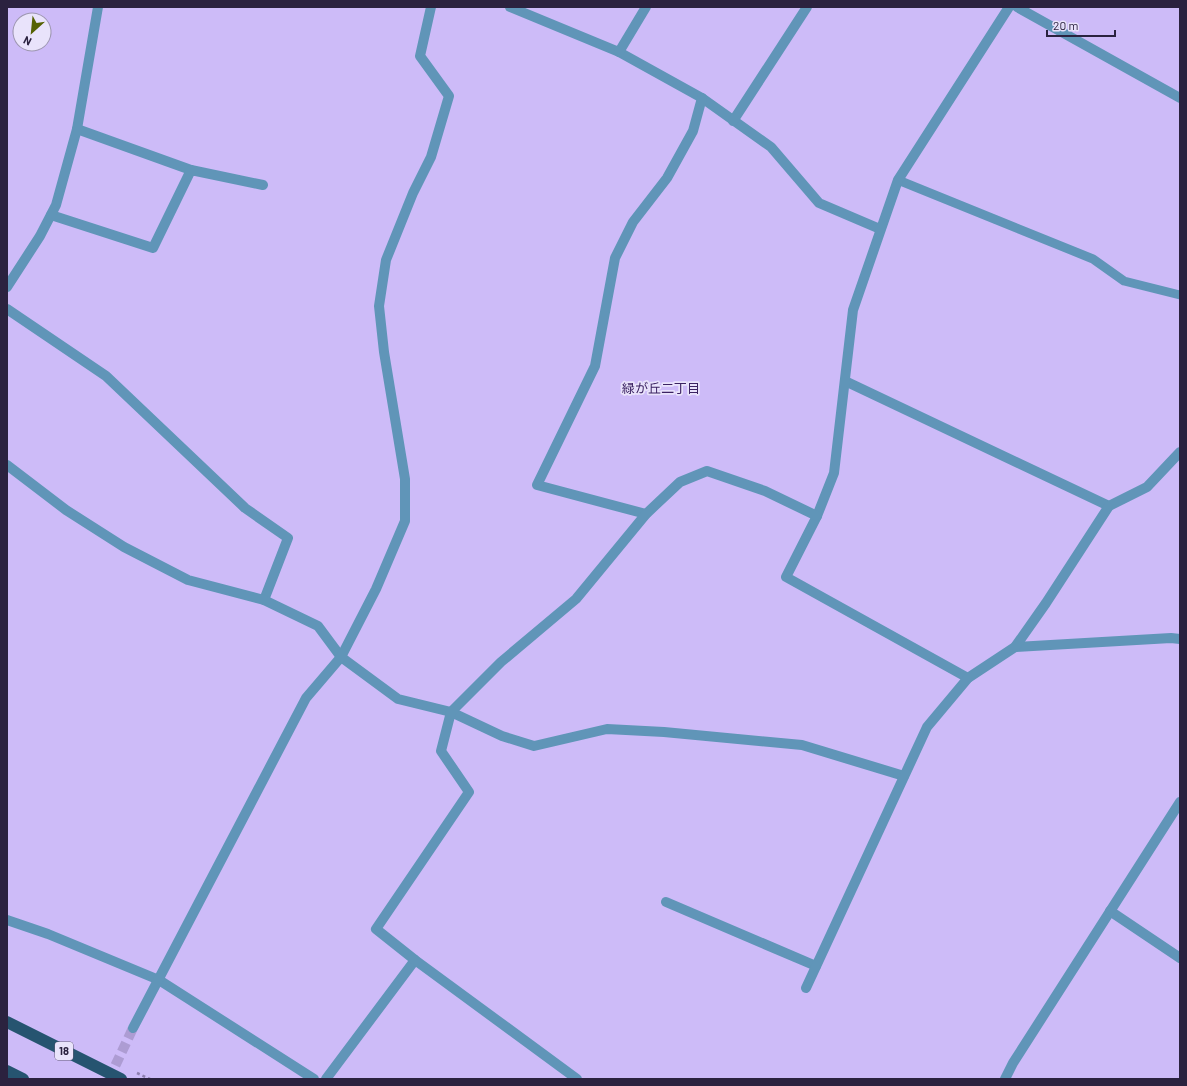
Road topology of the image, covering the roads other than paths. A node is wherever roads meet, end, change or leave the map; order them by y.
1 (98, 7) edge
2 (432, 7) edge
3 (510, 7) edge
4 (646, 7) edge
5 (807, 7) edge
6 (1009, 7) edge
7 (1017, 7) edge
8 (620, 52) junction
9 (702, 98) junction
10 (1180, 98) edge
11 (733, 121) junction
12 (77, 129) junction
13 (191, 170) junction
14 (898, 180) junction
15 (263, 185) dead end
16 (51, 215) junction
17 (880, 229) junction
18 (7, 287) edge
19 (1180, 295) edge
20 (7, 309) edge
21 (845, 381) junction
22 (1180, 452) edge
23 (7, 465) edge
24 (1109, 506) junction
25 (646, 514) junction
26 (817, 516) junction
27 (264, 600) junction
28 (1180, 639) edge
29 (1015, 647) junction
30 (341, 657) junction
31 (968, 678) junction
32 (451, 712) junction
33 (904, 776) junction
34 (1180, 802) edge
35 (666, 902) dead end
36 (1110, 911) junction
37 (7, 920) edge
38 (1180, 958) edge
39 (415, 960) junction
40 (816, 966) junction
41 (159, 980) junction
42 (806, 988) dead end
43 (7, 1022) edge
44 (133, 1028) tunnel mouth
45 (7, 1071) edge
46 (23, 1079) edge
47 (121, 1079) edge
48 (314, 1079) edge
49 (326, 1079) edge
50 (576, 1079) edge
51 (1005, 1079) edge

1 - 12 street
2 - 30 street
3 - 8 street
4 - 8 street
5 - 11 street
6 - 14 street
7 - 10 street
8 - 9 street
9 - 11 street
9 - 25 street
11 - 17 street
12 - 13 street
12 - 16 street
13 - 15 street
13 - 16 street
14 - 17 street
14 - 19 lane
16 - 18 street
17 - 21 street
20 - 27 street
21 - 24 street
21 - 26 street
22 - 24 street
23 - 27 street
24 - 29 street
25 - 26 street
25 - 32 street
26 - 31 street
27 - 30 street
28 - 29 street
29 - 31 street
30 - 32 street
30 - 41 street
31 - 33 street
32 - 33 street
32 - 39 street
33 - 40 street
34 - 36 street
35 - 40 street
36 - 38 street
36 - 51 street
37 - 41 street
39 - 49 street
39 - 50 street
40 - 42 street
41 - 44 street
41 - 48 street
43 - 47 highway, 18
45 - 46 highway

